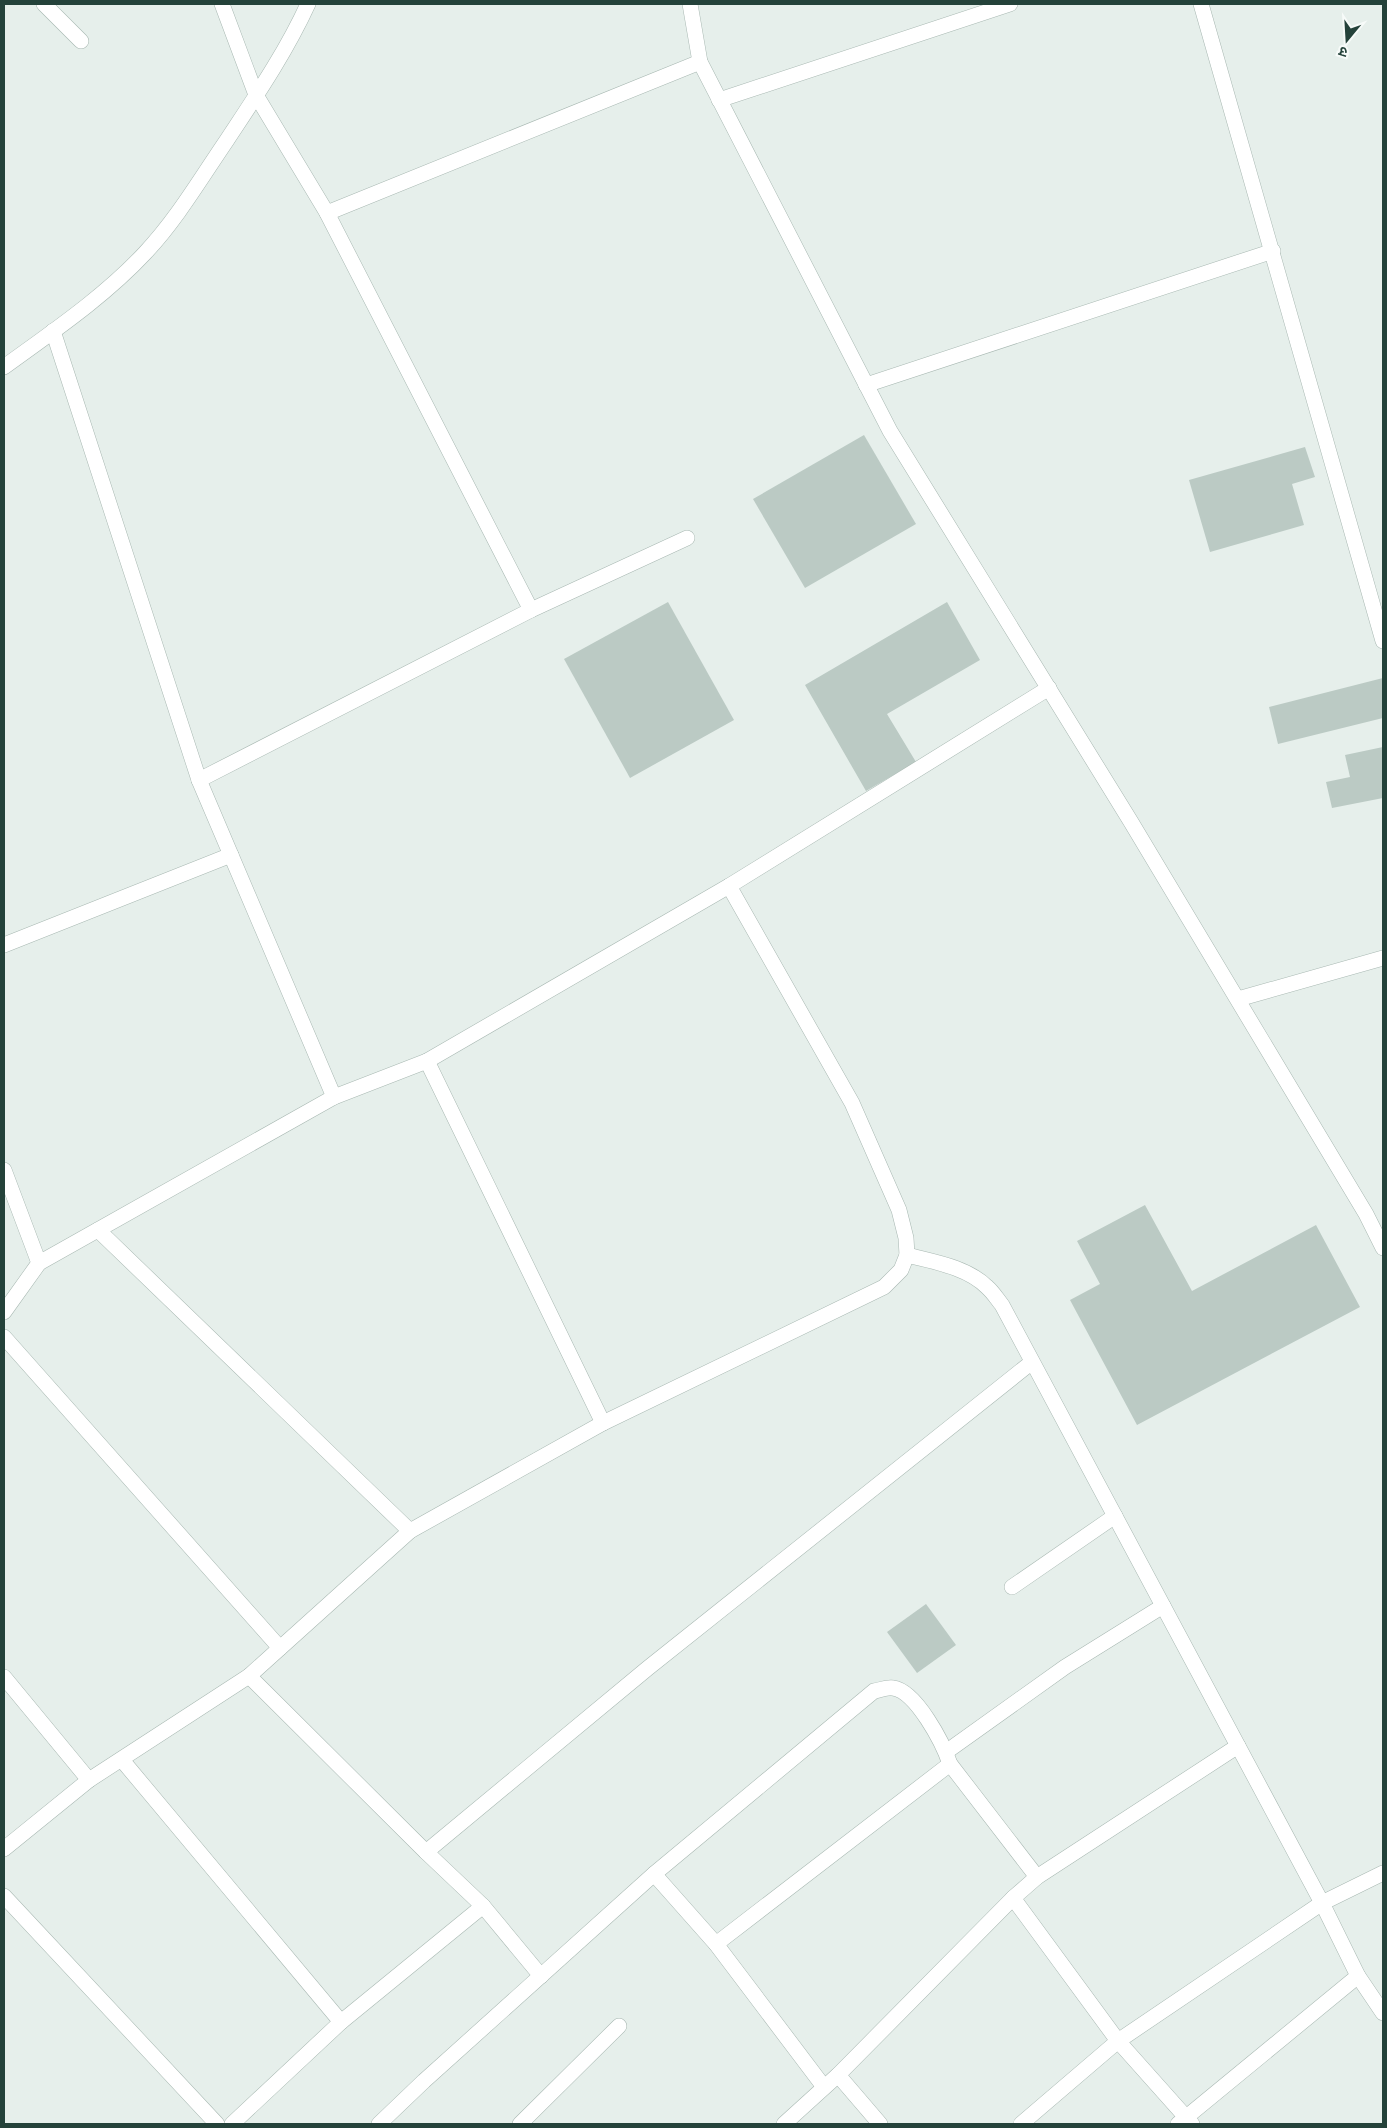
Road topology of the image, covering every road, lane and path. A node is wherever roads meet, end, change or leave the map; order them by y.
1 (44, 4) edge
2 (222, 4) edge
3 (308, 4) edge
4 (690, 4) edge
5 (1010, 4) edge
6 (1202, 4) edge
7 (81, 41) dead end
8 (700, 62) junction
9 (256, 95) junction
10 (719, 100) junction
11 (327, 213) junction
12 (1273, 251) junction
13 (54, 331) junction
14 (4, 366) edge
15 (866, 385) junction
16 (686, 538) dead end
17 (1378, 601) edge
18 (531, 610) junction
19 (1383, 641) edge
20 (1049, 688) junction
21 (199, 780) junction
22 (231, 855) junction
23 (729, 886) junction
24 (4, 945) edge
25 (1383, 958) edge
26 (1238, 999) junction
27 (428, 1061) junction
28 (334, 1097) junction
29 (4, 1170) edge
30 (98, 1230) junction
31 (1383, 1248) edge
32 (907, 1255) junction
33 (39, 1263) junction
34 (4, 1312) edge
35 (4, 1337) edge
36 (1032, 1362) junction
37 (603, 1423) junction
38 (1115, 1516) junction
39 (410, 1531) junction
40 (1012, 1587) dead end
41 (1163, 1606) junction
42 (280, 1648) junction
43 (248, 1676) junction
44 (4, 1677) edge
45 (1238, 1746) junction
46 (948, 1758) junction
47 (122, 1760) junction
48 (89, 1780) junction
49 (4, 1849) edge
50 (426, 1852) junction
51 (1383, 1873) edge
52 (654, 1874) junction
53 (1037, 1877) junction
54 (4, 1896) edge
55 (1013, 1898) junction
56 (1322, 1903) junction
57 (483, 1906) junction
58 (716, 1944) junction
59 (541, 1976) junction
60 (1358, 1976) junction
61 (1383, 2014) edge
62 (342, 2022) junction
63 (619, 2026) dead end
64 (1118, 2041) junction
65 (838, 2075) junction
66 (824, 2087) junction
67 (1186, 2122) edge
68 (217, 2124) edge
69 (232, 2124) edge
70 (379, 2124) edge
71 (520, 2124) edge
72 (784, 2124) edge
73 (880, 2124) edge
74 (1021, 2124) edge

1 - 7 street
2 - 9 street
3 - 9 street
4 - 8 street
5 - 10 street
6 - 12 street
8 - 10 street
8 - 11 street
9 - 11 street
9 - 13 street
10 - 15 street
11 - 18 street
12 - 15 street
12 - 17 street
13 - 14 street
13 - 21 street
15 - 20 street
16 - 18 street
17 - 19 street
18 - 21 street
20 - 23 street
20 - 26 street
21 - 22 street
22 - 24 street
22 - 28 street
23 - 27 street
23 - 32 street
25 - 26 street
26 - 31 street
27 - 28 street
27 - 37 street
28 - 30 street
29 - 33 street
30 - 33 street
30 - 39 street
32 - 36 street
32 - 37 street
33 - 34 street
35 - 42 street
36 - 38 street
36 - 50 street
37 - 39 street
38 - 40 street
38 - 41 street
39 - 42 street
41 - 45 street
41 - 46 street
42 - 43 street
43 - 47 street
43 - 50 street
44 - 48 street
45 - 53 street
45 - 56 street
46 - 52 street
46 - 53 street
46 - 58 street
47 - 48 street
47 - 62 street
48 - 49 street
50 - 57 street
51 - 56 street
52 - 58 street
52 - 59 street
53 - 55 street
54 - 68 street
55 - 64 street
55 - 65 street
56 - 60 street
56 - 64 street
57 - 59 street
57 - 62 street
58 - 66 street
59 - 70 street
60 - 61 street
60 - 67 street
62 - 69 street
63 - 71 street
64 - 67 street
64 - 74 street
65 - 66 street
65 - 73 street
66 - 72 street

